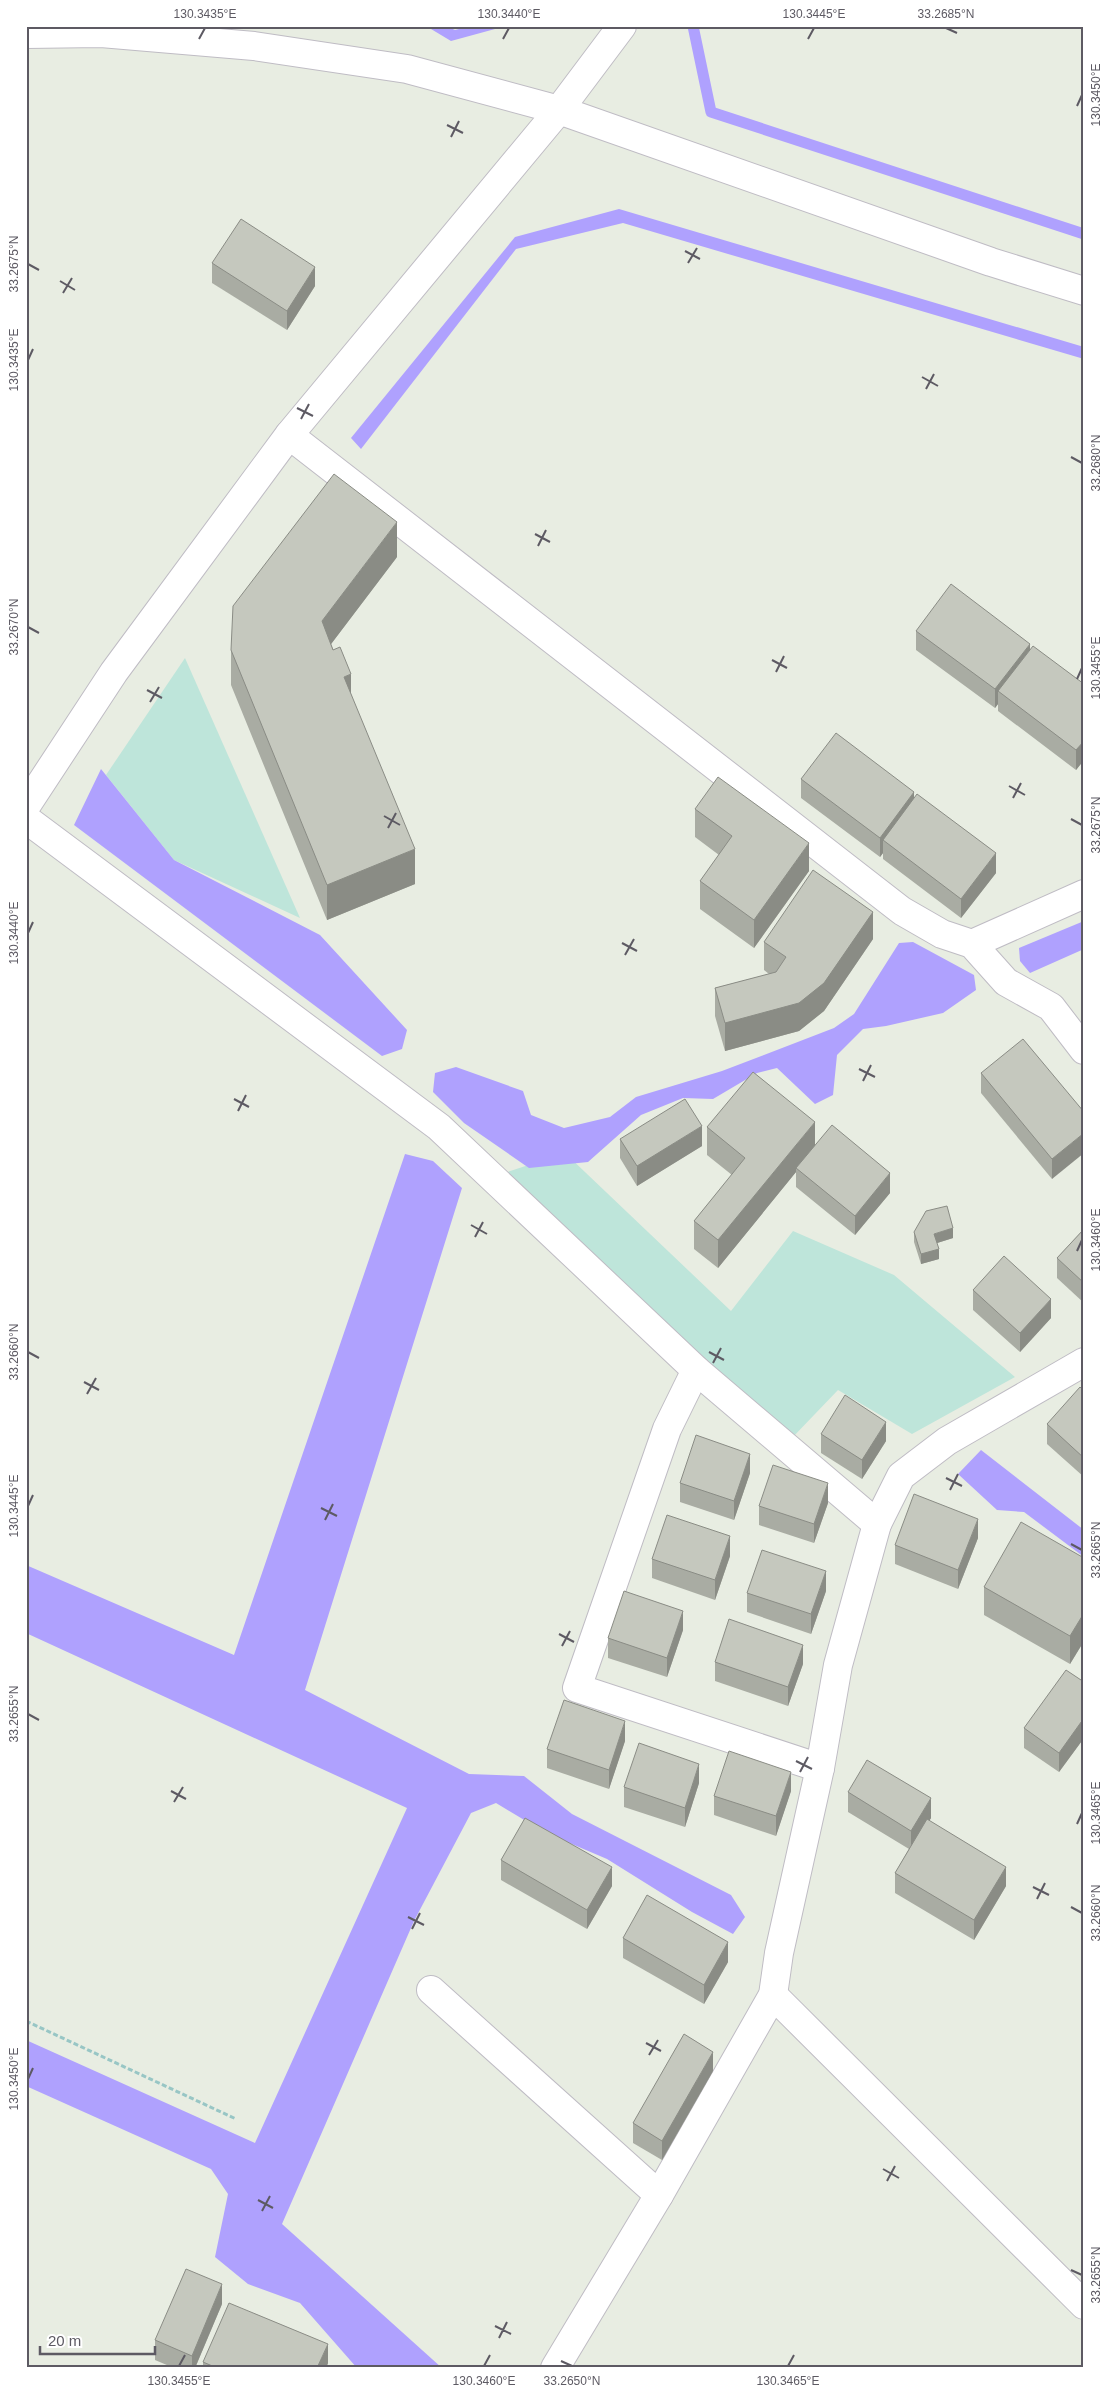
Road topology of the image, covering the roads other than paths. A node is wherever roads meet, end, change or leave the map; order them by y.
1 (622, 26) edge
2 (26, 34) edge
3 (559, 110) junction
4 (1084, 291) edge
5 (289, 435) junction
6 (26, 806) edge
7 (26, 820) edge
8 (1084, 894) edge
9 (972, 944) junction
10 (1084, 1050) edge
11 (1084, 1362) edge
12 (696, 1370) junction
13 (877, 1524) junction
14 (820, 1768) junction
15 (431, 1990) dead end
16 (773, 1995) junction
17 (659, 2195) junction
18 (1084, 2305) edge
19 (555, 2368) edge

1 - 3 street
2 - 3 street
3 - 4 street
3 - 5 street
5 - 6 street
5 - 9 street
7 - 12 street
8 - 9 street
9 - 10 street
11 - 13 street
12 - 13 street
12 - 14 street
13 - 14 street
14 - 16 street
15 - 17 street
16 - 17 street
16 - 18 street
17 - 19 street

